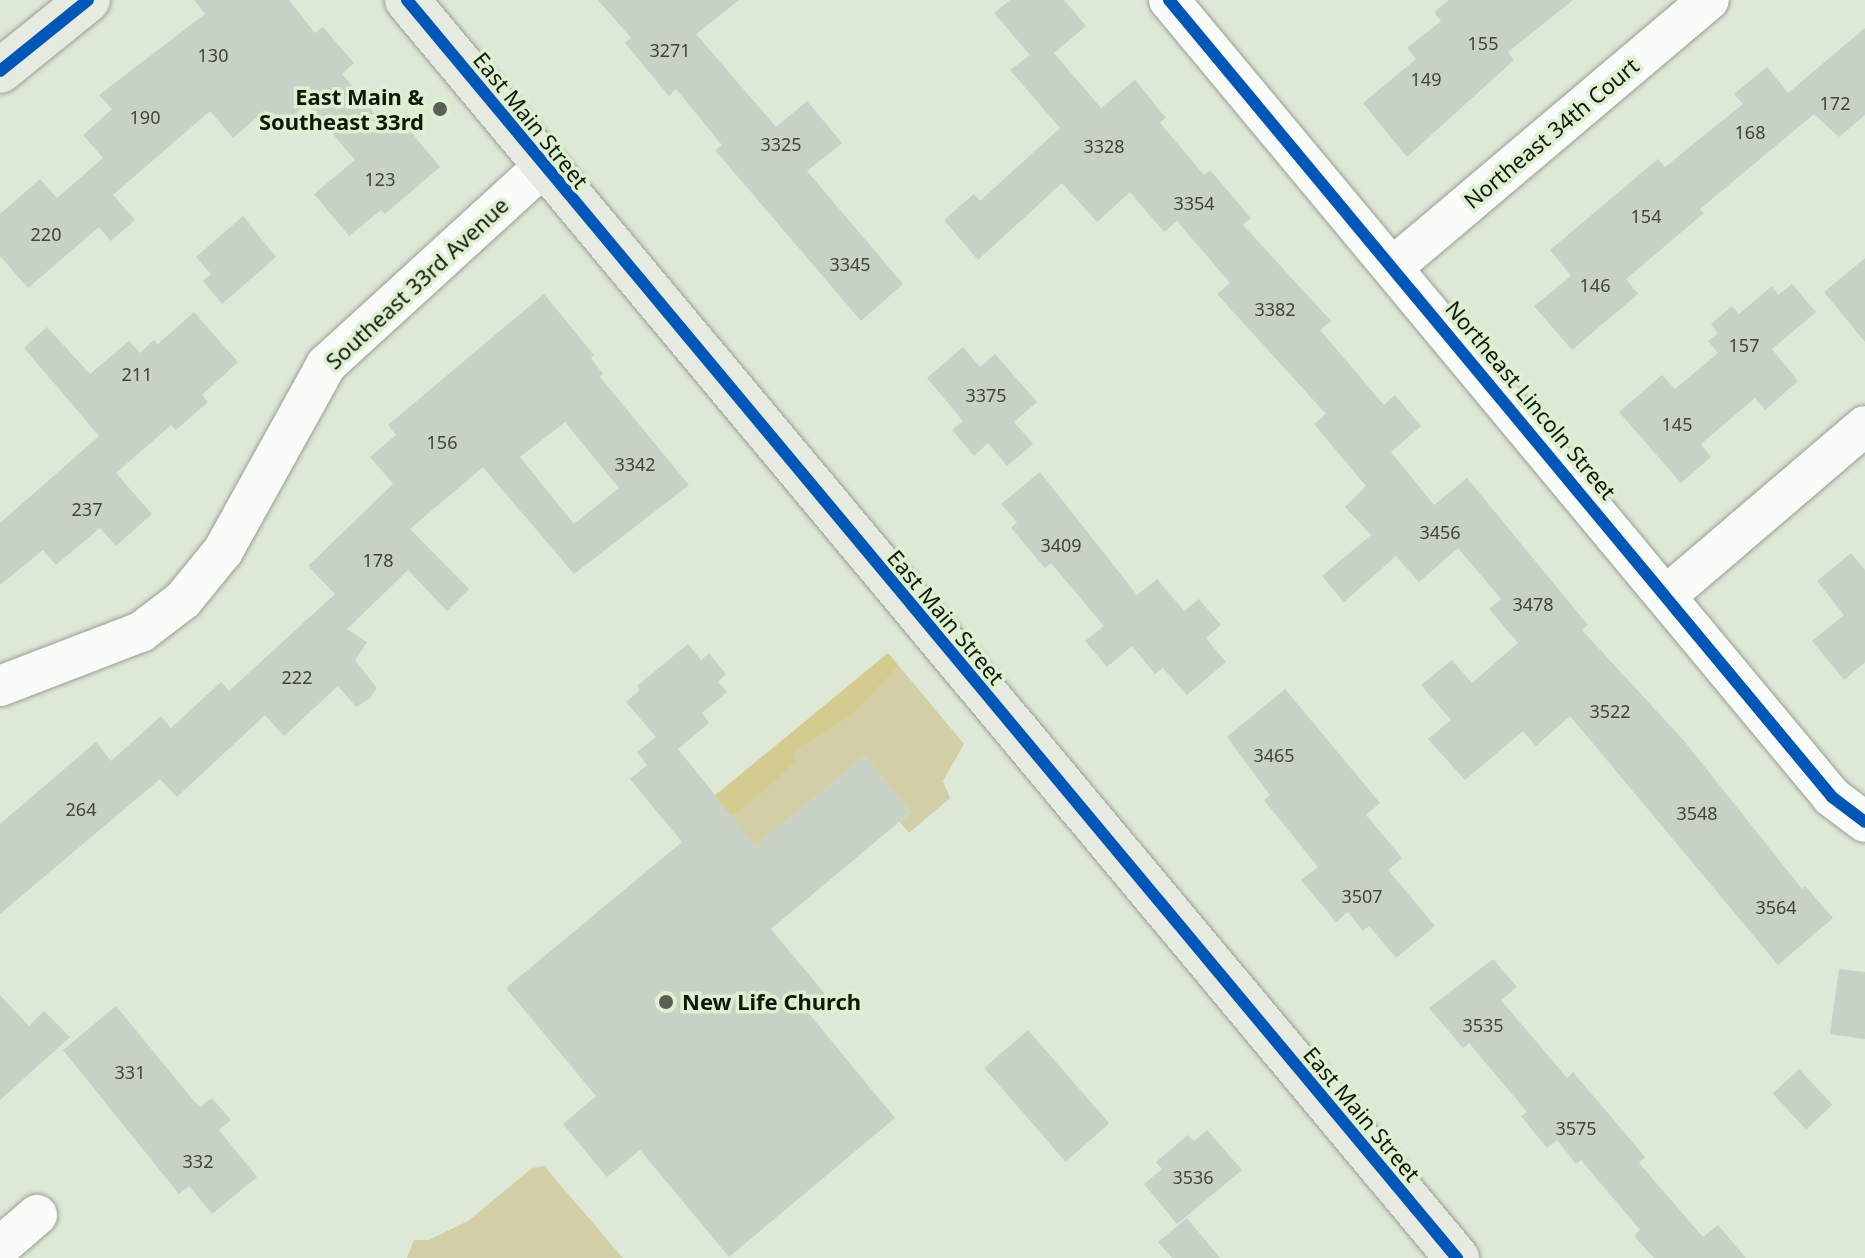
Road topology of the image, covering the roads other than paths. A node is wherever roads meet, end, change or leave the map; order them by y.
1 (88, 0) edge
2 (407, 0) edge
3 (1169, 0) edge
4 (1709, 0) edge
5 (0, 71) edge
6 (543, 167) junction
7 (1394, 266) junction
8 (1865, 426) edge
9 (1667, 595) junction
10 (0, 686) edge
11 (1865, 822) edge
12 (37, 1215) dead end
13 (0, 1247) edge
14 (1457, 1258) edge

1 - 5 main road
2 - 6 main road, East Main Street
3 - 7 street, Northeast Lincoln Street
4 - 7 street, Northeast 34th Court
6 - 10 street, Southeast 33rd Avenue
6 - 14 main road, East Main Street
7 - 9 street, Northeast Lincoln Street
8 - 9 street
9 - 11 street, Northeast Lincoln Street
12 - 13 street

